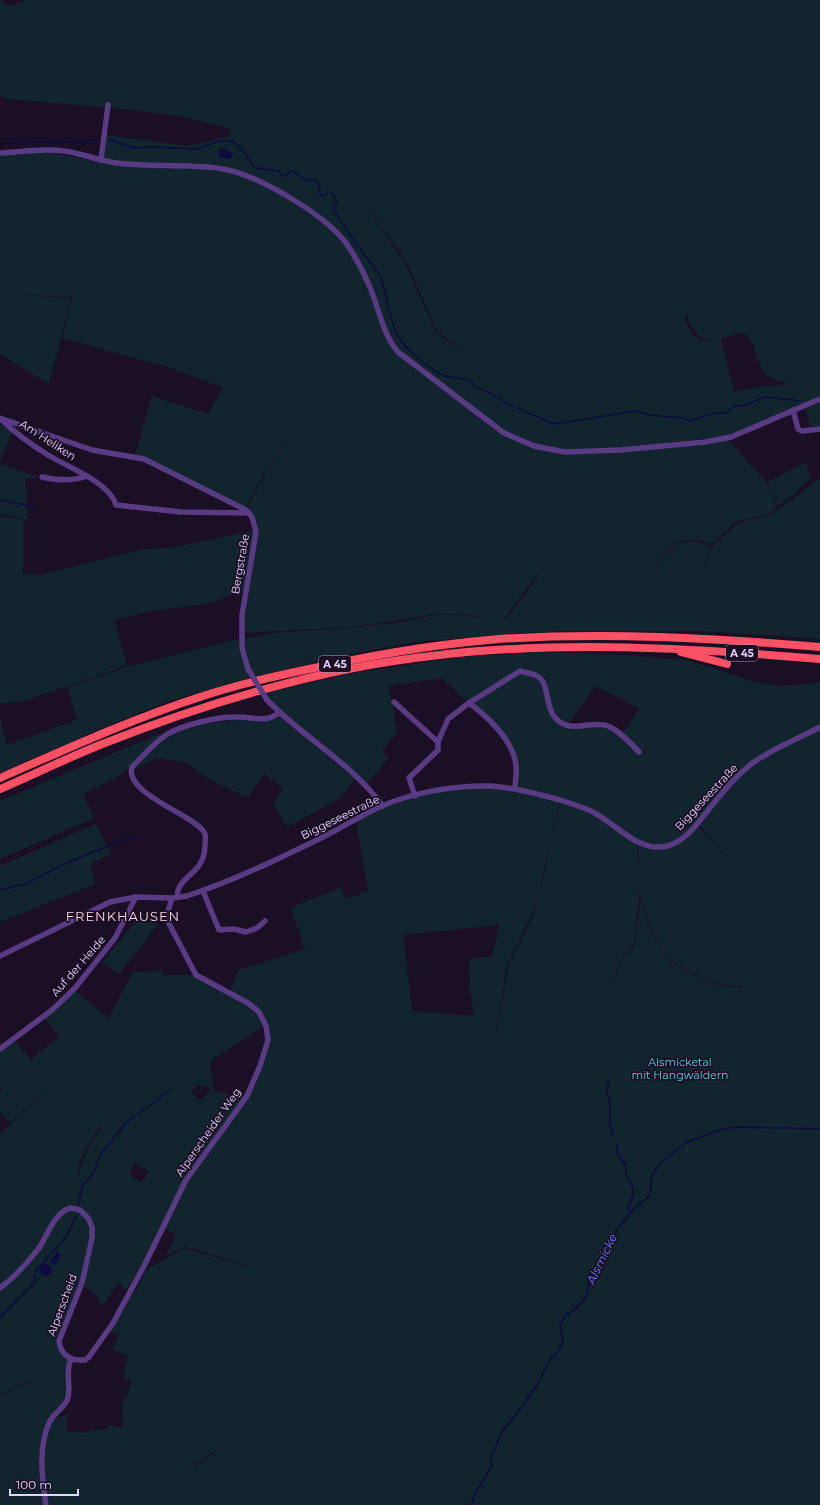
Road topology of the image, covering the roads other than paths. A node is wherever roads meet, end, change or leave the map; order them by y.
1 (108, 105) dead end
2 (0, 153) edge
3 (101, 160) junction
4 (820, 399) edge
5 (793, 410) junction
6 (0, 418) edge
7 (820, 429) edge
8 (86, 476) junction
9 (42, 477) dead end
10 (249, 513) junction
11 (663, 647) junction
12 (820, 647) edge
13 (820, 659) edge
14 (727, 664) dead end
15 (394, 702) dead end
16 (469, 703) junction
17 (280, 713) junction
18 (820, 727) edge
19 (438, 742) junction
20 (639, 752) dead end
21 (0, 778) edge
22 (515, 788) junction
23 (0, 789) edge
24 (415, 796) junction
25 (383, 806) junction
26 (203, 890) junction
27 (136, 897) junction
28 (175, 898) junction
29 (265, 921) dead end
30 (0, 956) edge
31 (0, 1049) edge
32 (0, 1288) edge
33 (71, 1359) junction
34 (46, 1505) edge

1 - 3 street
2 - 3 street
3 - 5 street
4 - 5 street
5 - 7 street
6 - 8 street, Am Heliken
6 - 10 street
8 - 9 street, Am Heliken
8 - 10 street, Am Heliken
10 - 17 street, Bergstraße, bridge
11 - 13 highway, A 45
11 - 14 highway
11 - 23 highway, A 45
12 - 21 highway, A 45
15 - 19 street
16 - 19 street
16 - 20 street
16 - 22 street
17 - 25 street, Bergstraße
17 - 28 street, Alperscheider Weg
18 - 22 street, Biggeseestraße
19 - 24 street
22 - 24 street, Biggeseestraße
24 - 25 street, Biggeseestraße
25 - 26 street, Biggeseestraße
26 - 28 street, Biggeseestraße
26 - 29 street
27 - 28 street, Biggeseestraße
27 - 30 street, Biggeseestraße
27 - 31 street, Auf der Heide
28 - 33 street, Alperscheider Weg
32 - 33 street, Alperscheid
33 - 34 street

